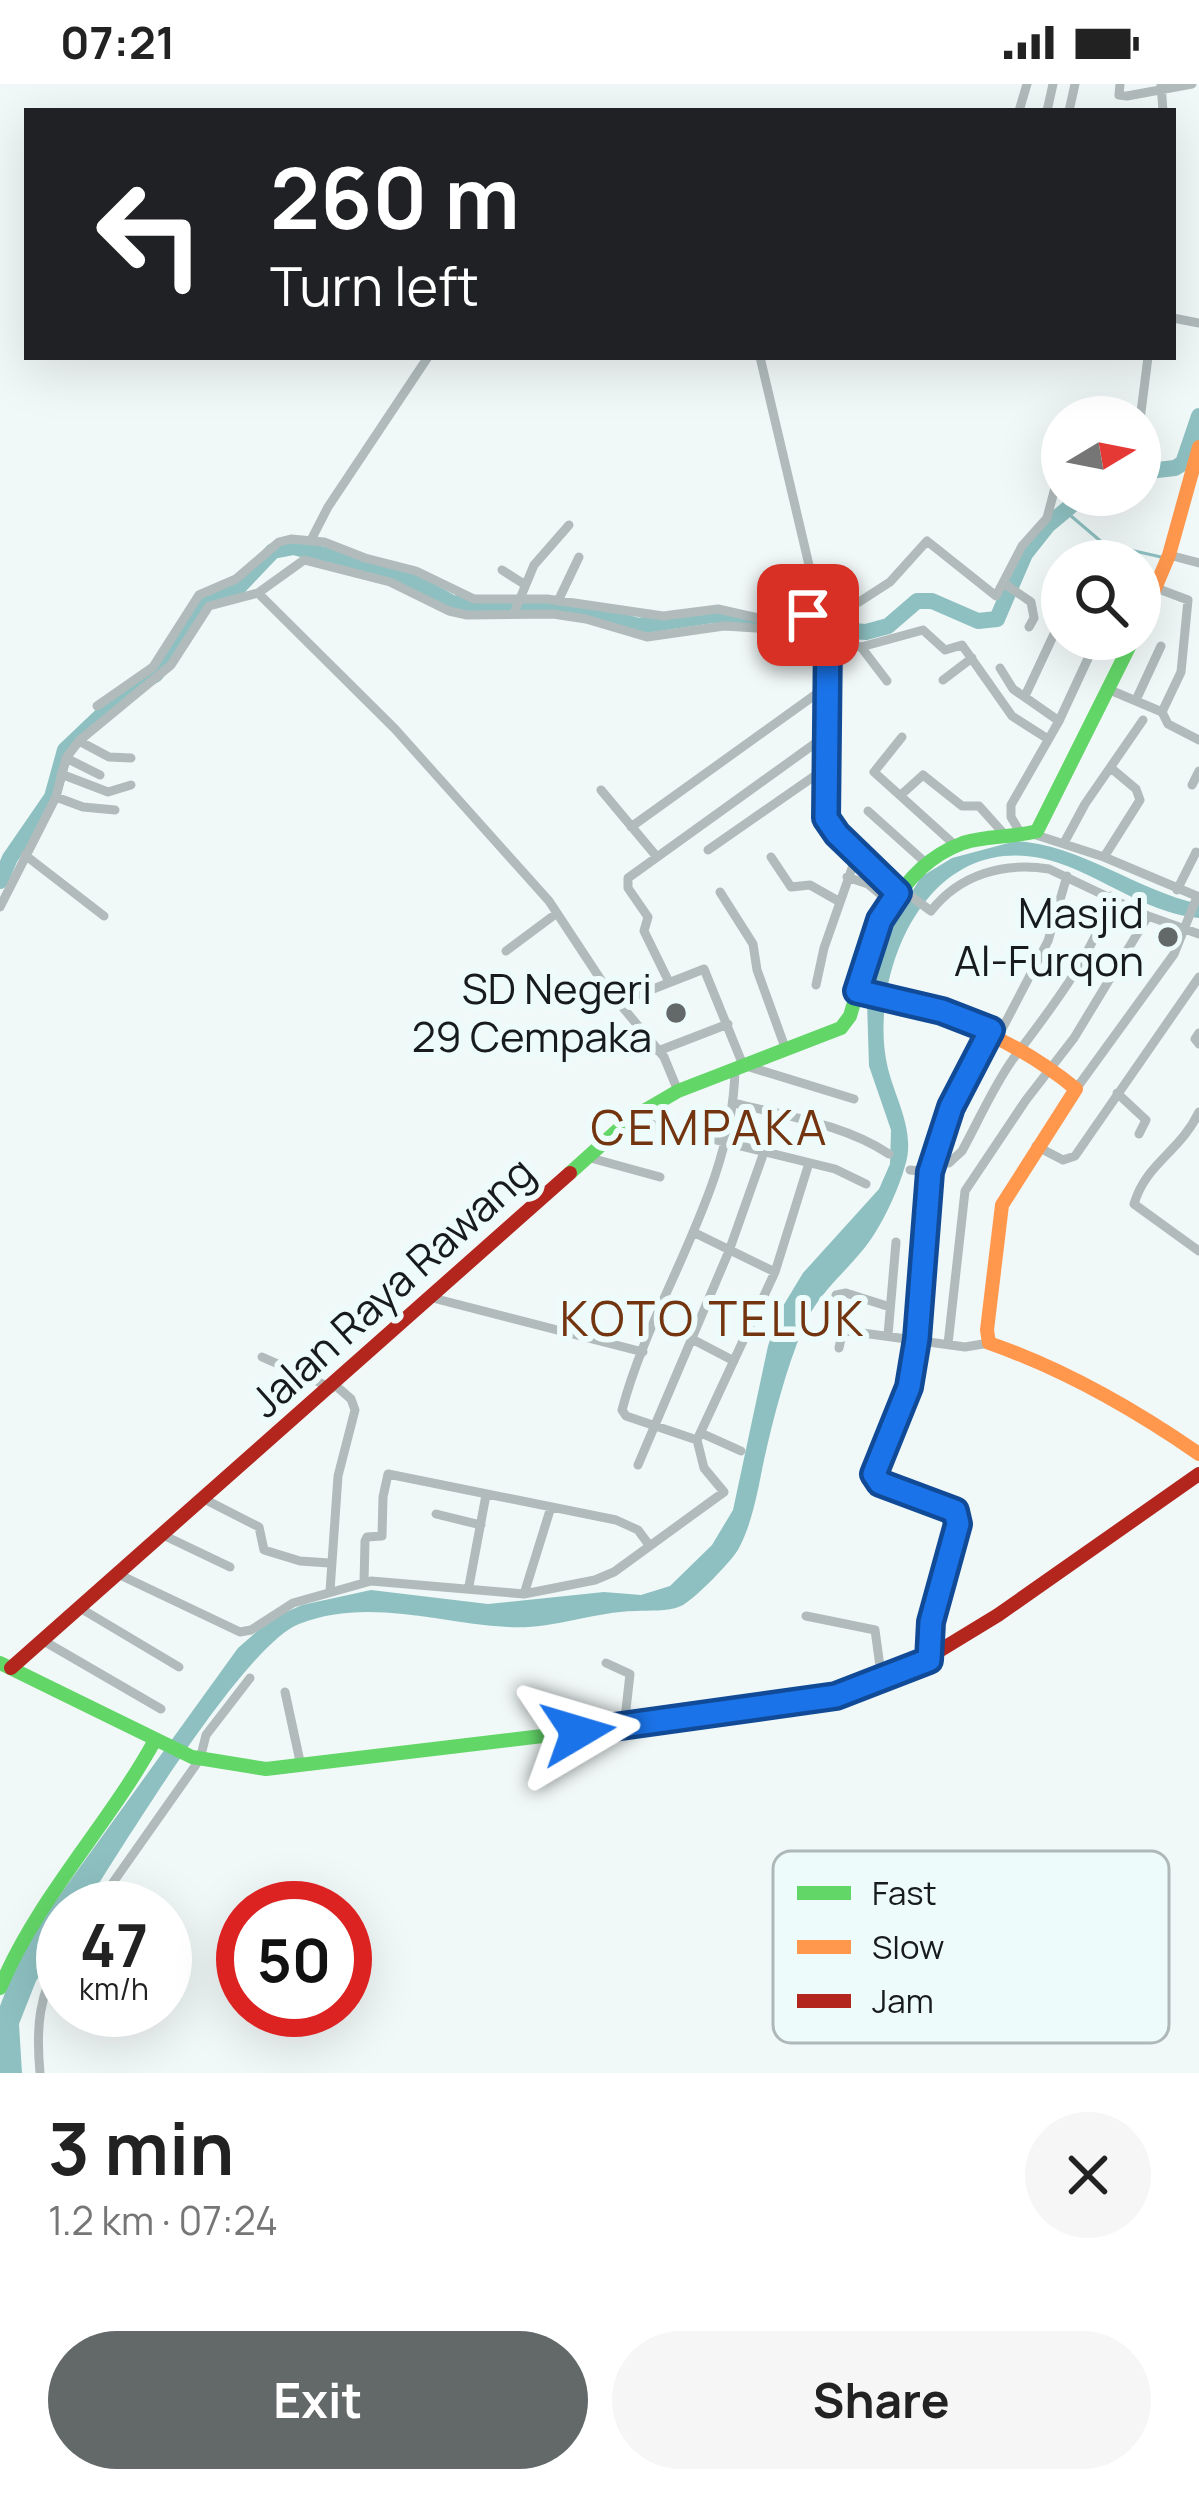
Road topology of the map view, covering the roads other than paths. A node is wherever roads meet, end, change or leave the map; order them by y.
1 (1120, 84) edge
2 (1192, 84) edge
3 (1161, 87) edge
4 (426, 360) edge
5 (761, 360) edge
6 (1148, 360) edge
7 (1143, 396) edge
8 (1199, 447) edge
9 (1048, 516) edge
10 (568, 525) dead end
11 (311, 540) junction
12 (1168, 555) junction
13 (579, 557) dead end
14 (1199, 563) edge
15 (502, 570) dead end
16 (1161, 570) edge
17 (237, 580) junction
18 (524, 584) junction
19 (1009, 586) junction
20 (253, 594) junction
21 (1161, 597) edge
22 (558, 601) junction
23 (516, 605) junction
24 (709, 618) junction
25 (1029, 627) dead end
26 (825, 628) junction
27 (861, 647) junction
28 (972, 658) junction
29 (1042, 660) edge
30 (1087, 660) edge
31 (1124, 660) edge
32 (1155, 660) edge
33 (1000, 668) dead end
34 (943, 680) dead end
35 (887, 681) dead end
36 (826, 687) junction
37 (1110, 690) junction
38 (1025, 696) junction
39 (1136, 700) junction
40 (98, 706) dead end
41 (1162, 712) junction
42 (1142, 720) dead end
43 (1059, 721) junction
44 (824, 737) junction
45 (902, 737) dead end
46 (1048, 739) junction
47 (1199, 740) edge
48 (80, 741) junction
49 (66, 758) junction
50 (131, 758) dead end
51 (826, 768) junction
52 (1111, 768) junction
53 (1199, 771) edge
54 (61, 774) junction
55 (100, 775) dead end
56 (131, 785) dead end
57 (1192, 785) dead end
58 (601, 790) dead end
59 (902, 794) junction
60 (56, 797) junction
61 (115, 810) dead end
62 (868, 811) dead end
63 (631, 826) junction
64 (1020, 834) junction
65 (1064, 843) junction
66 (956, 846) junction
67 (708, 850) dead end
68 (1196, 852) edge
69 (857, 854) junction
70 (25, 855) junction
71 (657, 857) junction
72 (771, 857) dead end
73 (1104, 857) junction
74 (926, 863) junction
75 (1067, 876) junction
76 (847, 877) junction
77 (1177, 890) junction
78 (720, 892) dead end
79 (899, 894) junction
80 (1111, 896) junction
81 (1197, 898) edge
82 (839, 902) junction
83 (0, 907) edge
84 (557, 914) junction
85 (104, 916) dead end
86 (1148, 916) junction
87 (1186, 930) junction
88 (1199, 934) edge
89 (506, 951) dead end
90 (1199, 976) edge
91 (668, 980) junction
92 (816, 985) dead end
93 (861, 992) junction
94 (620, 1002) junction
95 (728, 1024) junction
96 (996, 1032) junction
97 (1199, 1033) edge
98 (1199, 1044) edge
99 (1024, 1049) junction
100 (786, 1050) junction
101 (658, 1051) junction
102 (739, 1066) junction
103 (1052, 1067) junction
104 (1076, 1089) junction
105 (678, 1091) junction
106 (1118, 1093) junction
107 (854, 1100) dead end
108 (734, 1103) junction
109 (1199, 1112) edge
110 (630, 1120) junction
111 (1139, 1134) dead end
112 (724, 1141) junction
113 (1036, 1146) junction
114 (764, 1152) junction
115 (889, 1154) dead end
116 (587, 1156) junction
117 (808, 1163) junction
118 (931, 1167) junction
119 (910, 1169) dead end
120 (660, 1177) dead end
121 (866, 1184) dead end
122 (693, 1232) junction
123 (896, 1242) dead end
124 (729, 1251) junction
125 (1199, 1251) edge
126 (775, 1272) junction
127 (836, 1295) dead end
128 (429, 1297) junction
129 (890, 1307) junction
130 (888, 1335) junction
131 (690, 1338) junction
132 (917, 1339) junction
133 (989, 1343) junction
134 (948, 1344) junction
135 (839, 1348) dead end
136 (643, 1352) junction
137 (262, 1357) dead end
138 (734, 1361) junction
139 (333, 1386) junction
140 (652, 1423) junction
141 (699, 1437) junction
142 (741, 1451) dead end
143 (1199, 1454) edge
144 (638, 1465) dead end
145 (1199, 1474) edge
146 (486, 1495) junction
147 (205, 1498) junction
148 (551, 1507) junction
149 (436, 1514) dead end
150 (481, 1525) junction
151 (163, 1535) junction
152 (649, 1545) junction
153 (329, 1563) junction
154 (230, 1568) dead end
155 (120, 1575) junction
156 (364, 1582) junction
157 (470, 1586) junction
158 (330, 1592) junction
159 (524, 1594) junction
160 (80, 1608) junction
161 (806, 1616) dead end
162 (42, 1640) junction
163 (929, 1660) junction
164 (606, 1663) dead end
165 (5, 1665) edge
166 (179, 1667) dead end
167 (250, 1678) dead end
168 (882, 1681) junction
169 (285, 1692) dead end
170 (161, 1709) dead end
171 (623, 1726) junction
172 (158, 1742) junction
173 (196, 1758) junction
174 (301, 1766) junction
175 (113, 1881) edge
176 (0, 1988) edge
177 (39, 2037) edge
178 (40, 2073) edge

1 - 3 street
2 - 3 street
4 - 11 street
5 - 26 street
6 - 7 street
8 - 12 main road
9 - 19 street
10 - 18 street
11 - 17 street
11 - 23 street
12 - 14 street
12 - 16 main road
13 - 22 street
15 - 18 street
17 - 20 street
17 - 40 street
18 - 23 street
19 - 25 street
19 - 26 street
20 - 23 street
20 - 48 street
20 - 84 street
21 - 41 street
22 - 23 street
22 - 24 street
23 - 24 street
24 - 26 street
24 - 26 street
26 - 27 street
26 - 36 street
27 - 28 street
27 - 35 street
28 - 34 street
28 - 46 street
29 - 38 street
30 - 43 street
31 - 37 main road
32 - 39 street
33 - 38 street
36 - 44 street
36 - 63 street
37 - 39 street
37 - 64 main road
38 - 43 street
39 - 41 street
41 - 47 street
42 - 52 street
43 - 46 street
44 - 51 street
44 - 71 street
45 - 59 street
46 - 64 street
48 - 49 street
48 - 50 street
49 - 54 street
49 - 55 street
51 - 67 street
51 - 69 street
52 - 65 street
52 - 73 street
53 - 57 street
54 - 56 street
54 - 60 street
58 - 63 street
59 - 64 street
59 - 66 street
60 - 61 street
60 - 70 street
62 - 74 street
63 - 71 street
64 - 65 street
64 - 66 main road, Jalan Raya Rawang
65 - 73 street
66 - 74 main road, Jalan Raya Rawang
68 - 77 street
69 - 76 street
69 - 79 street
70 - 83 street
70 - 85 street
71 - 91 street
72 - 82 street
73 - 77 street
74 - 79 main road, Jalan Raya Rawang
75 - 79 street
75 - 80 street
75 - 96 street
76 - 79 street
76 - 82 street
77 - 81 street
78 - 100 street
79 - 93 main road, Jalan Raya Rawang
80 - 86 street
80 - 99 street
81 - 87 street
82 - 92 street
84 - 89 street
84 - 94 street
86 - 87 street
86 - 103 street
87 - 88 street
87 - 104 street
90 - 106 street
91 - 94 street
91 - 95 street
93 - 96 main road
93 - 100 main road, Jalan Raya Rawang
94 - 101 street
95 - 101 street
95 - 102 street
96 - 99 main road
96 - 118 street
97 - 98 street
99 - 103 main road
99 - 118 street
100 - 102 main road, Jalan Raya Rawang
101 - 105 street
102 - 105 main road, Jalan Raya Rawang
102 - 107 street
102 - 108 street
103 - 104 main road
103 - 134 street
104 - 113 main road
105 - 110 main road, Jalan Raya Rawang
106 - 111 street
106 - 113 street
108 - 112 street
108 - 115 street
109 - 125 street
110 - 112 street
110 - 116 main road, Jalan Raya Rawang
112 - 114 street
112 - 122 street
113 - 133 main road
114 - 117 street
114 - 124 street
116 - 120 street
116 - 128 main road, Jalan Raya Rawang
117 - 121 street
117 - 126 street
118 - 119 street
118 - 132 street
122 - 124 street
122 - 136 street
123 - 129 street
124 - 126 street
124 - 131 street
126 - 138 street
127 - 129 street
128 - 136 street
128 - 139 main road, Jalan Raya Rawang
129 - 130 street
130 - 132 street
130 - 135 street
131 - 138 street
131 - 140 street
132 - 134 street
132 - 163 street
133 - 134 street
133 - 143 main road
136 - 140 street
137 - 139 street
138 - 141 street
139 - 147 main road, Jalan Raya Rawang
139 - 153 street
140 - 141 street
140 - 144 street
141 - 142 street
141 - 152 street
145 - 163 main road
146 - 148 street
146 - 150 street
146 - 156 street
147 - 151 main road, Jalan Raya Rawang
147 - 153 street
148 - 152 street
148 - 159 street
149 - 150 street
150 - 157 street
151 - 154 street
151 - 155 main road, Jalan Raya Rawang
152 - 159 street
153 - 158 street
155 - 158 street
155 - 160 main road, Jalan Raya Rawang
156 - 157 street
156 - 158 street
157 - 159 street
160 - 162 main road, Jalan Raya Rawang
160 - 166 street
161 - 168 street
162 - 165 main road, Jalan Raya Rawang
162 - 170 street
163 - 168 main road
164 - 171 street
165 - 172 main road
167 - 173 street
168 - 171 main road
169 - 174 street
171 - 174 main road
172 - 173 main road
172 - 176 main road
173 - 174 main road
173 - 175 street
177 - 178 street

